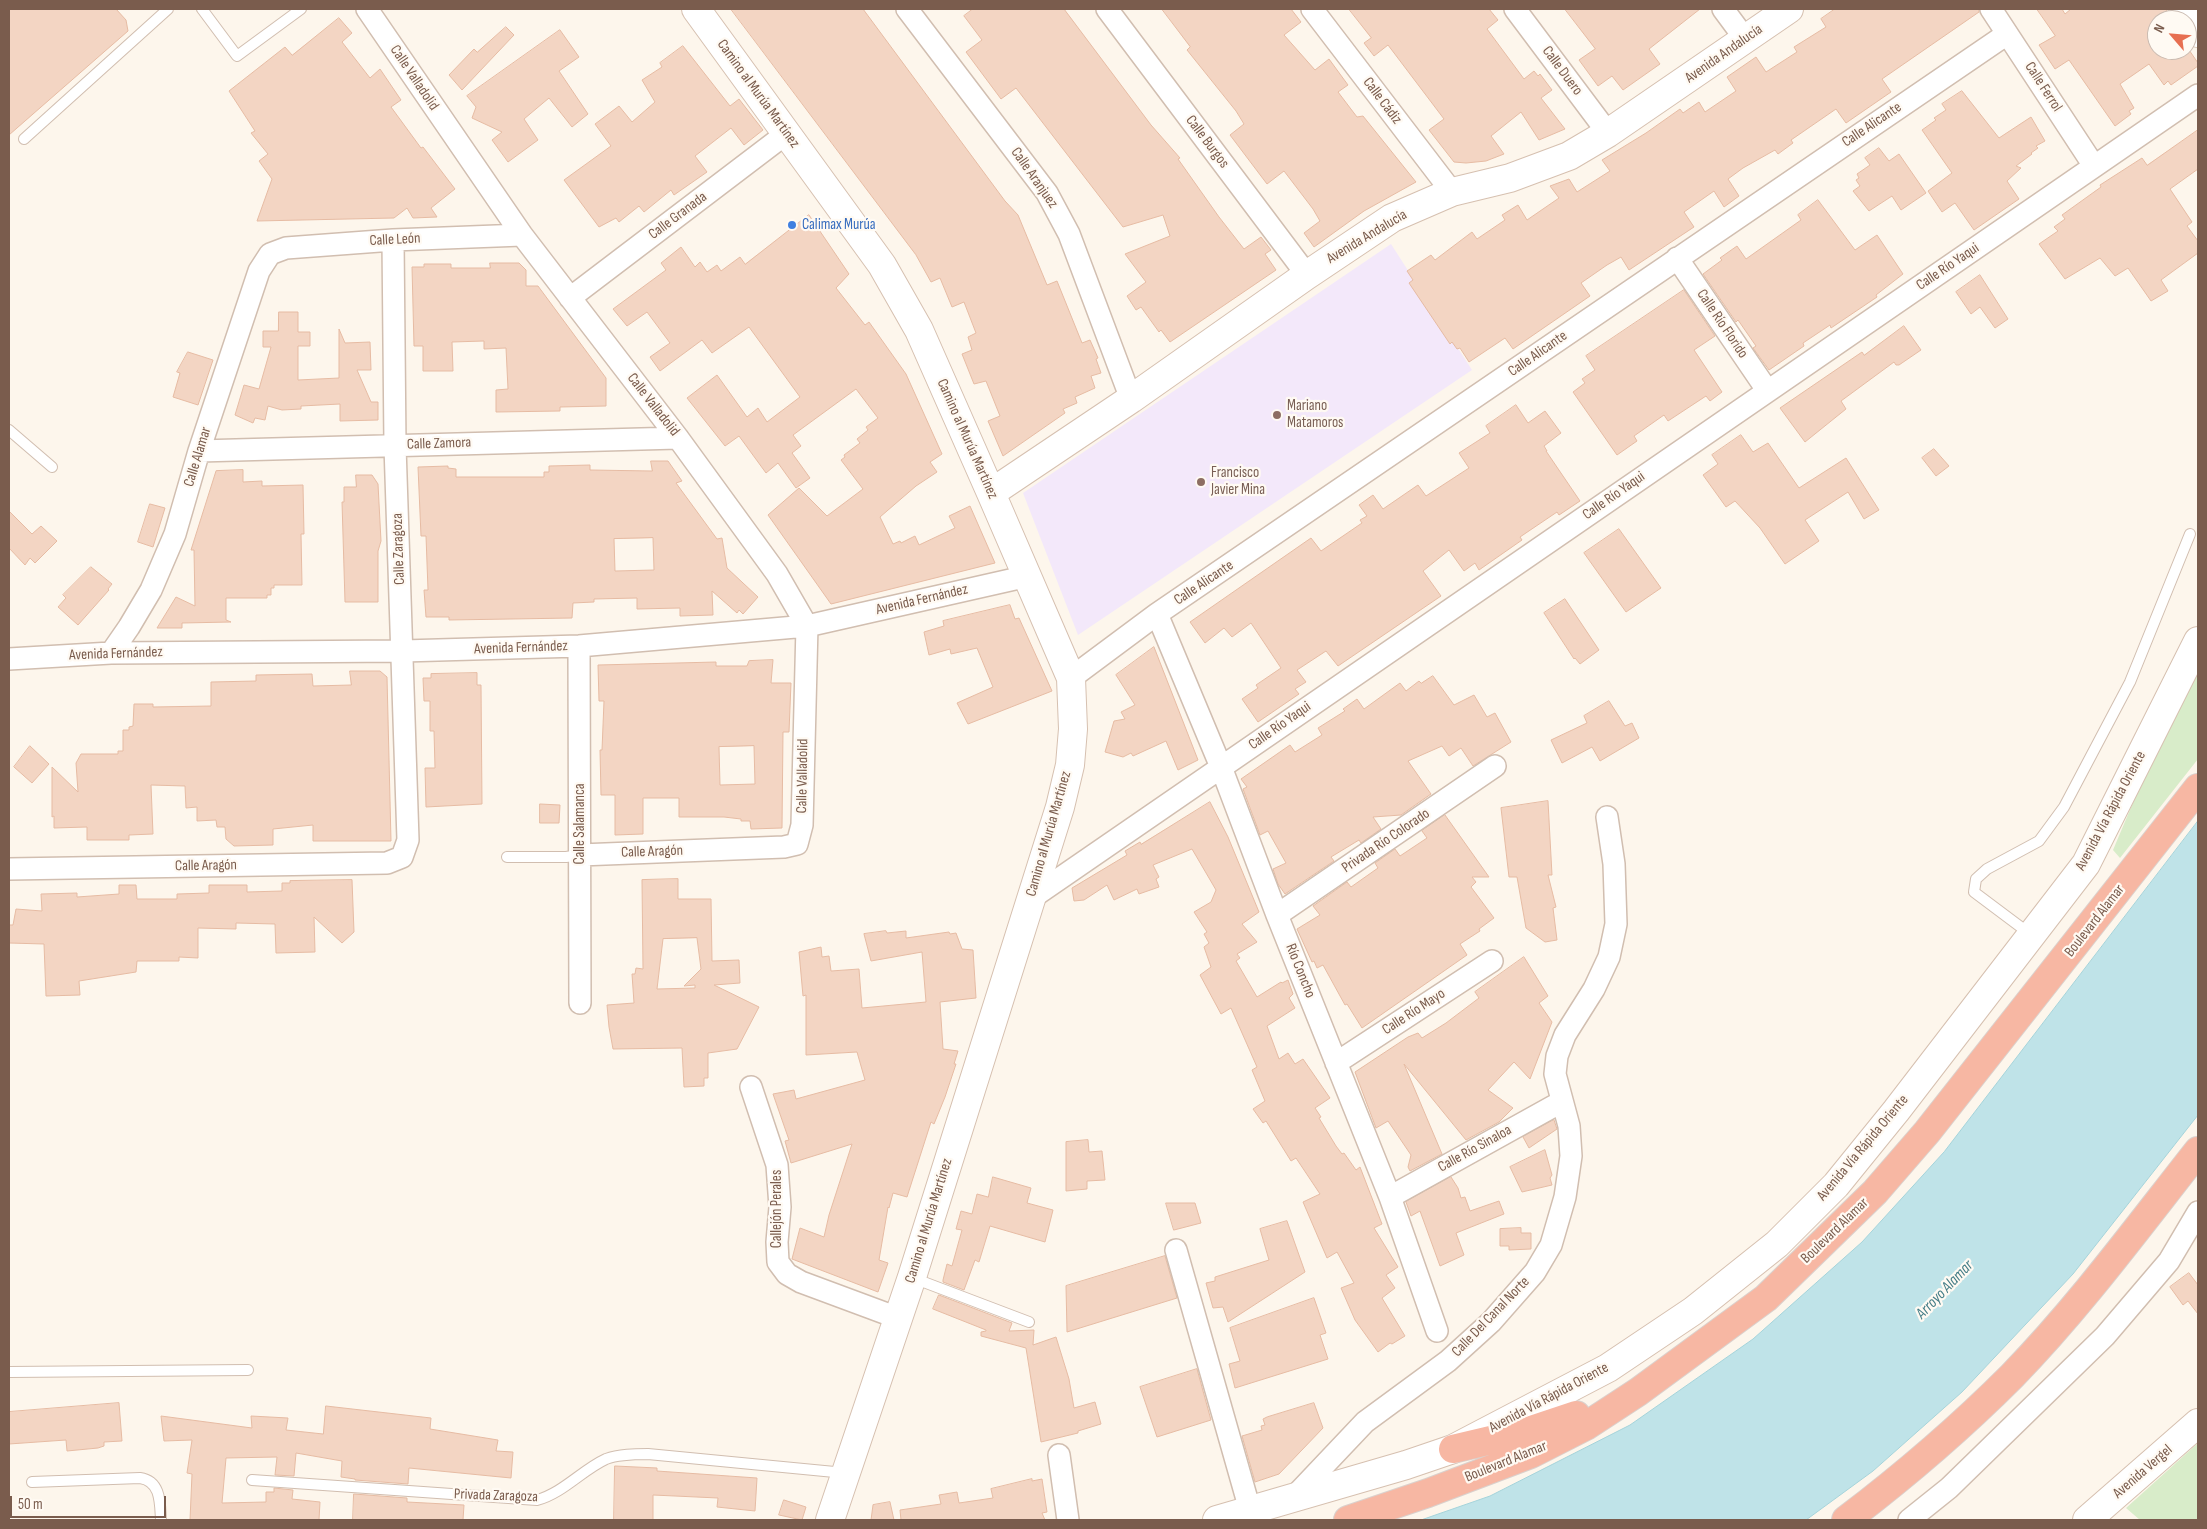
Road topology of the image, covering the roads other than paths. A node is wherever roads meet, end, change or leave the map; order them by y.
1 (168, 9) edge
2 (202, 9) edge
3 (301, 9) edge
4 (367, 9) edge
5 (696, 9) edge
6 (906, 9) edge
7 (1107, 9) edge
8 (1312, 9) edge
9 (1515, 9) edge
10 (1723, 9) edge
11 (1789, 9) edge
12 (1991, 9) edge
13 (2183, 9) edge
14 (2198, 33) edge
15 (2007, 34) junction
16 (1746, 40) junction
17 (2198, 95) edge
18 (786, 133) junction
19 (1608, 133) junction
20 (24, 139) dead end
21 (2094, 166) junction
22 (1452, 192) junction
23 (522, 235) junction
24 (393, 240) junction
25 (270, 254) joint
26 (1677, 258) junction
27 (1307, 275) junction
28 (570, 298) junction
29 (1768, 390) junction
30 (1131, 399) junction
31 (9, 430) edge
32 (678, 438) junction
33 (395, 446) junction
34 (199, 451) junction
35 (52, 467) dead end
36 (992, 492) junction
37 (2190, 534) dead end
38 (1028, 576) junction
39 (1157, 614) junction
40 (807, 626) junction
41 (2198, 641) edge
42 (579, 646) junction
43 (403, 651) junction
44 (111, 653) junction
45 (9, 660) edge
46 (1071, 678) junction
47 (1494, 766) dead end
48 (1221, 767) junction
49 (2198, 788) edge
50 (1607, 817) dead end
51 (797, 844) joint
52 (580, 855) junction
53 (402, 857) joint
54 (507, 857) dead end
55 (9, 869) edge
56 (1030, 899) junction
57 (1277, 915) junction
58 (2030, 935) junction
59 (1492, 961) dead end
60 (580, 1002) dead end
61 (1336, 1063) junction
62 (751, 1087) dead end
63 (1561, 1102) junction
64 (2198, 1151) edge
65 (2198, 1177) edge
66 (1390, 1196) junction
67 (2198, 1212) edge
68 (2144, 1220) junction
69 (1176, 1250) dead end
70 (912, 1277) junction
71 (898, 1318) junction
72 (1029, 1322) dead end
73 (1437, 1331) dead end
74 (248, 1370) dead end
75 (9, 1372) edge
76 (1638, 1392) junction
77 (2198, 1423) edge
78 (1453, 1448) junction
79 (1058, 1455) dead end
80 (846, 1474) junction
81 (252, 1480) dead end
82 (32, 1482) dead end
83 (1292, 1499) junction
84 (1250, 1510) junction
85 (162, 1520) edge
86 (830, 1520) edge
87 (1068, 1520) edge
88 (1217, 1520) edge
89 (1348, 1520) edge
90 (1846, 1520) edge
91 (1909, 1520) edge
92 (2087, 1520) edge

1 - 20 lane
2 - 3 lane
4 - 23 street, Calle Valladolid
5 - 18 street, Camino al Murúa Martínez
6 - 30 street, Calle Aranjuez
7 - 27 street, Calle Burgos
8 - 22 street, Calle Cádiz
9 - 19 street, Calle Duero
10 - 16 street
11 - 16 street, Avenida Andalucía
12 - 15 street, Calle Ferrol
13 - 14 street
15 - 21 street, Calle Ferrol
15 - 26 street, Calle Alicante
16 - 19 street, Avenida Andalucía
17 - 21 street, Calle Río Yaqui
18 - 28 street, Calle Granada
18 - 36 street, Camino al Murúa Martínez
19 - 22 street, Avenida Andalucía
21 - 29 street, Calle Río Yaqui
22 - 27 street, Avenida Andalucía
23 - 24 street, Calle León
23 - 28 street, Calle Valladolid
24 - 25 street, Calle León
24 - 33 street, Calle Zaragoza
25 - 34 street, Calle Alamar
26 - 29 street, Calle Río Florido
26 - 39 street, Calle Alicante
27 - 30 street, Avenida Andalucía
28 - 32 street, Calle Valladolid
29 - 48 street, Calle Río Yaqui
30 - 36 street, Avenida Andalucía
31 - 35 lane
32 - 33 street, Calle Zamora
32 - 40 street, Calle Valladolid
33 - 34 street, Calle Zamora
33 - 43 street, Calle Zaragoza
34 - 44 street, Calle Alamar
36 - 38 street, Camino al Murúa Martínez
37 - 58 lane
38 - 40 street, Avenida Fernández
38 - 46 street, Camino al Murúa Martínez
39 - 46 street, Calle Alicante
39 - 48 street, Río Concho
40 - 42 street, Avenida Fernández
40 - 51 street, Calle Valladolid
41 - 58 street, Avenida Vía Rápida Oriente
42 - 43 street, Avenida Fernández
42 - 52 street, Calle Salamanca
43 - 44 street, Avenida Fernández
43 - 53 street, Calle Zaragoza
44 - 45 street, Avenida Fernández
46 - 56 street, Camino al Murúa Martínez
47 - 57 street, Privada Río Colorado
48 - 56 street, Calle Río Yaqui
48 - 57 street, Río Concho
49 - 76 highway, Boulevard Alamar
50 - 63 street, Calle Del Canal Norte
51 - 52 street, Calle Aragón
52 - 54 lane, Calle Aragón
52 - 60 street, Calle Salamanca
53 - 55 street, Calle Aragón
56 - 70 street, Camino al Murúa Martínez
57 - 61 street, Río Concho
58 - 78 street, Avenida Vía Rápida Oriente
59 - 61 street, Calle Río Mayo
61 - 66 street, Río Concho
62 - 71 street, Callejón Perales
63 - 66 street, Calle Río Sinaloa
63 - 83 street, Calle Del Canal Norte
64 - 68 highway
65 - 68 highway
66 - 73 street, Río Concho
67 - 91 street
68 - 90 highway
69 - 84 street
70 - 71 street, Camino al Murúa Martínez
70 - 72 lane
71 - 80 street, Camino al Murúa Martínez
74 - 75 lane
76 - 78 highway
76 - 89 highway, Boulevard Alamar
77 - 92 street, Avenida Vergel
78 - 83 street, Avenida Vía Rápida Oriente
79 - 87 street
80 - 81 lane, Privada Zaragoza
80 - 86 street, Camino al Murúa Martínez
82 - 85 lane
83 - 84 street, Avenida Vía Rápida Oriente
84 - 88 street, Avenida Vía Rápida Oriente

